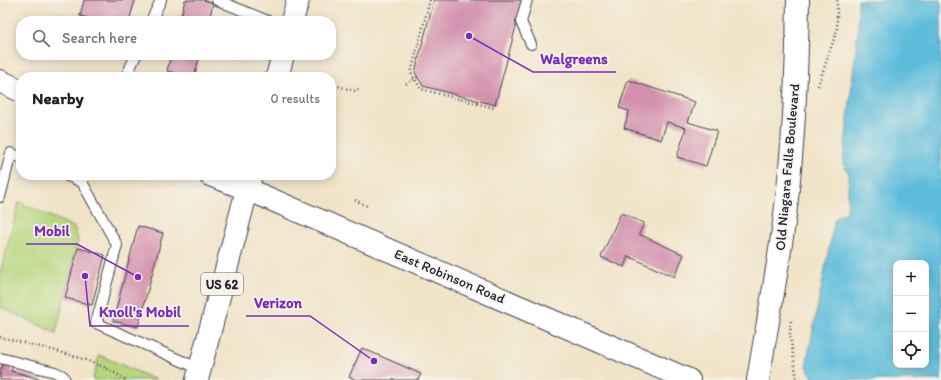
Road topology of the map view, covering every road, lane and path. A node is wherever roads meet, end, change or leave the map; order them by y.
1 (161, 0) edge
2 (217, 0) edge
3 (298, 0) edge
4 (430, 0) edge
5 (527, 0) edge
6 (798, 0) edge
7 (153, 16) edge
8 (256, 16) edge
9 (293, 16) edge
10 (531, 44) dead end
11 (134, 60) edge
12 (282, 60) edge
13 (128, 72) edge
14 (278, 72) edge
15 (418, 77) dead end
16 (415, 79) junction
17 (0, 81) edge
18 (406, 84) dead end
19 (336, 85) edge
20 (16, 89) edge
21 (359, 89) dead end
22 (494, 108) dead end
23 (16, 156) edge
24 (84, 180) edge
25 (238, 180) edge
26 (249, 182) edge
27 (0, 197) edge
28 (355, 200) dead end
29 (367, 206) dead end
30 (0, 337) edge
31 (61, 354) junction
32 (0, 358) edge
33 (59, 358) dead end
34 (199, 374) edge
35 (65, 380) edge
36 (124, 380) edge
37 (689, 380) edge
38 (758, 380) edge

1 - 7 lane
2 - 8 lane
3 - 9 street
4 - 16 path
5 - 10 lane
6 - 38 street, Old Niagara Falls Boulevard
11 - 13 lane
12 - 14 street
15 - 16 path
16 - 18 path
16 - 22 path
17 - 20 street
19 - 21 path
23 - 27 lane
24 - 34 lane
25 - 26 street, East Robinson Road
26 - 34 street, US 62
26 - 37 street, East Robinson Road
28 - 29 path
30 - 31 path
31 - 33 path
31 - 36 path
32 - 35 lane

